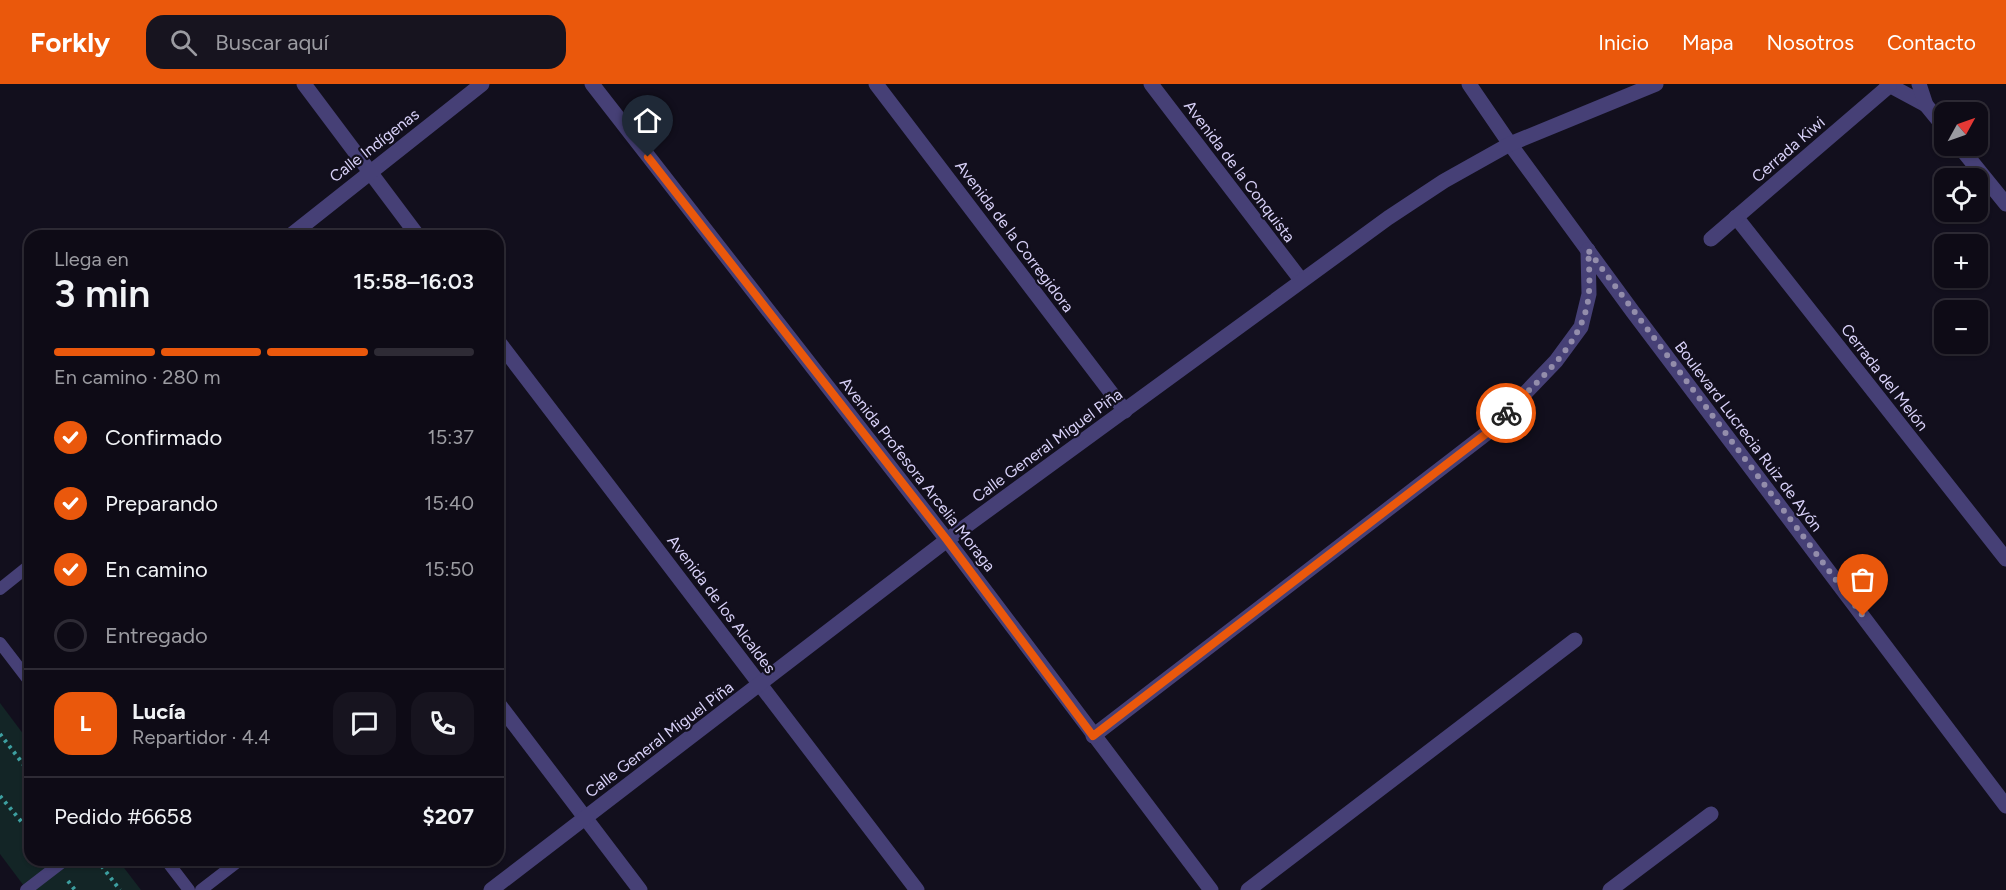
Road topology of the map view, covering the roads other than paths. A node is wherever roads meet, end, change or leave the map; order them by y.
1 (304, 84) edge
2 (482, 84) edge
3 (592, 84) edge
4 (876, 84) edge
5 (1151, 84) edge
6 (1469, 84) edge
7 (1656, 84) edge
8 (1919, 84) edge
9 (1888, 85) edge
10 (1926, 105) junction
11 (1934, 115) edge
12 (1510, 144) junction
13 (1967, 156) edge
14 (368, 171) junction
15 (2006, 204) edge
16 (1736, 217) junction
17 (297, 230) edge
18 (413, 230) edge
19 (1710, 239) dead end
20 (1588, 250) junction
21 (1301, 280) junction
22 (504, 349) edge
23 (1125, 411) junction
24 (947, 540) junction
25 (2006, 559) edge
26 (24, 570) edge
27 (0, 589) edge
28 (1575, 640) dead end
29 (0, 643) edge
30 (24, 674) edge
31 (760, 684) junction
32 (504, 711) edge
33 (1093, 736) junction
34 (2006, 806) edge
35 (1711, 814) dead end
36 (585, 818) junction
37 (57, 866) edge
38 (171, 866) edge
39 (232, 866) edge
40 (26, 890) edge
41 (189, 890) edge
42 (201, 890) edge
43 (491, 890) edge
44 (640, 890) edge
45 (917, 890) edge
46 (1210, 890) edge
47 (1248, 890) edge
48 (1610, 890) edge

1 - 14 street
2 - 14 street, Calle Indígenas
3 - 24 street, Avenida Profesora Arcelia Moraga
4 - 23 street, Avenida de la Corregidora
5 - 21 street, Avenida de la Conquista
6 - 12 street, Boulevard Lucrecia Ruiz de Ayón
7 - 12 street, Calle General Miguel Piña
8 - 10 street
9 - 10 street
9 - 16 street, Cerrada Kiwi
10 - 11 street
12 - 20 street, Boulevard Lucrecia Ruiz de Ayón
12 - 21 street, Calle General Miguel Piña
13 - 15 street
14 - 17 street, Calle Indígenas
14 - 18 street
16 - 19 street, Cerrada Kiwi
16 - 25 street, Cerrada del Melón
20 - 33 street
20 - 34 street, Boulevard Lucrecia Ruiz de Ayón
21 - 23 street, Calle General Miguel Piña
22 - 31 street, Avenida de los Alcaldes
23 - 24 street, Calle General Miguel Piña
24 - 31 street, Calle General Miguel Piña
24 - 33 street, Avenida Profesora Arcelia Moraga
26 - 27 lane
28 - 47 street
29 - 30 lane
31 - 36 street, Calle General Miguel Piña
31 - 45 street, Avenida de los Alcaldes
32 - 36 street
33 - 46 street, Avenida Profesora Arcelia Moraga
35 - 48 street
36 - 43 street, Calle General Miguel Piña
36 - 44 street
37 - 40 lane
38 - 41 lane
39 - 42 lane

